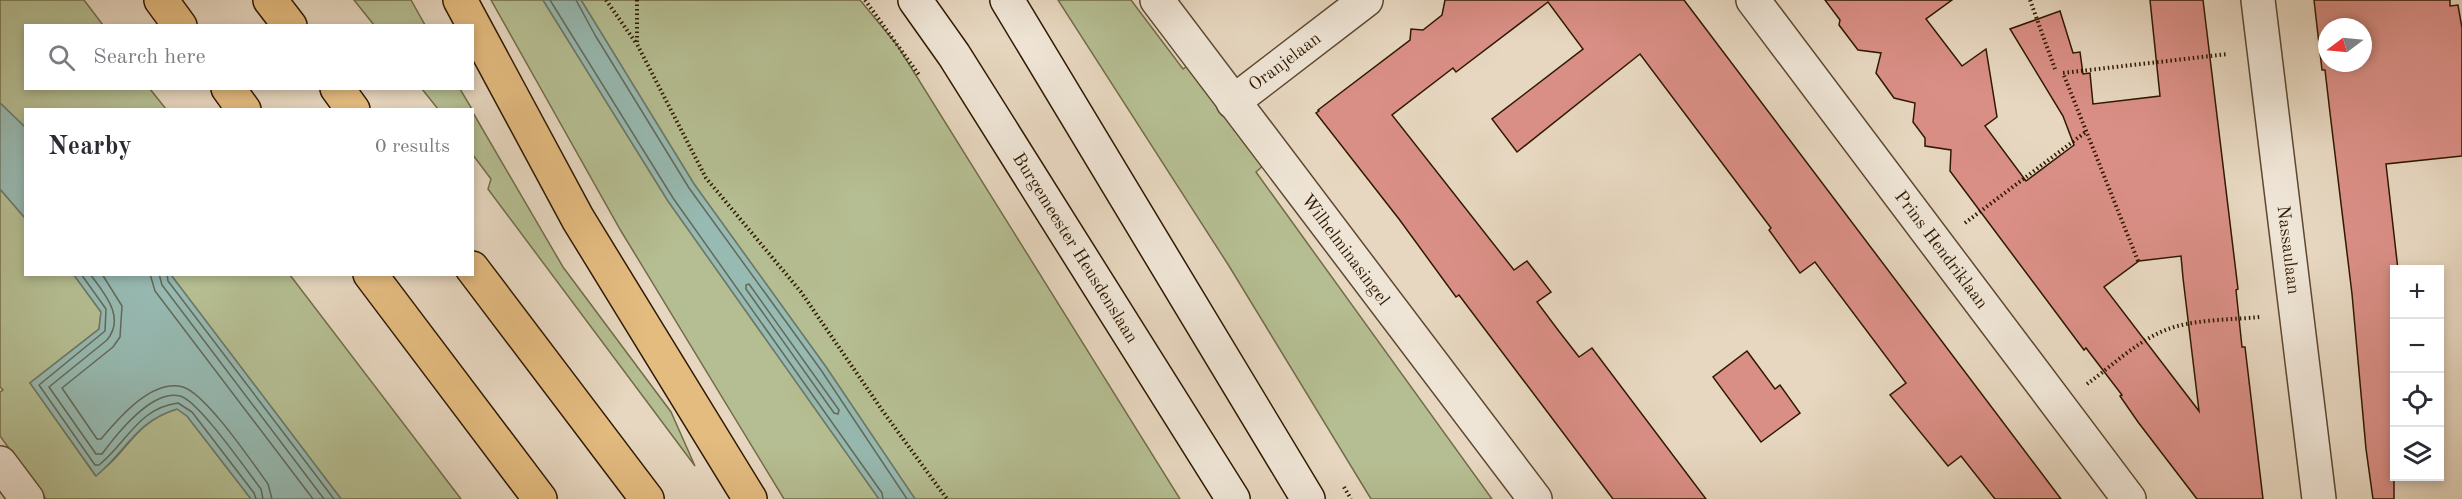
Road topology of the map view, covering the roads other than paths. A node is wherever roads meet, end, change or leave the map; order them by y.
1 (161, 0) edge
2 (270, 0) edge
3 (460, 0) edge
4 (915, 0) edge
5 (1007, 0) edge
6 (1157, 0) edge
7 (1366, 0) edge
8 (1753, 0) edge
9 (2258, 0) edge
10 (179, 24) edge
11 (288, 24) edge
12 (473, 24) edge
13 (474, 26) edge
14 (229, 90) edge
15 (338, 90) edge
16 (1233, 102) junction
17 (243, 108) edge
18 (352, 108) edge
19 (474, 271) edge
20 (371, 276) edge
21 (540, 499) edge
22 (647, 499) edge
23 (750, 499) edge
24 (1233, 499) edge
25 (1308, 499) edge
26 (1535, 499) edge
27 (2129, 499) edge
28 (2319, 499) edge

1 - 10 highway
2 - 11 highway
3 - 12 highway
4 - 24 street, Burgemeester Heusdenslaan
5 - 25 street
6 - 16 street, Wilhelminasingel
7 - 16 street, Oranjelaan
8 - 27 street, Prins Hendriklaan
9 - 28 street, Nassaulaan
13 - 23 highway
14 - 17 highway
15 - 18 highway
16 - 26 street, Wilhelminasingel
19 - 22 highway
20 - 21 highway

